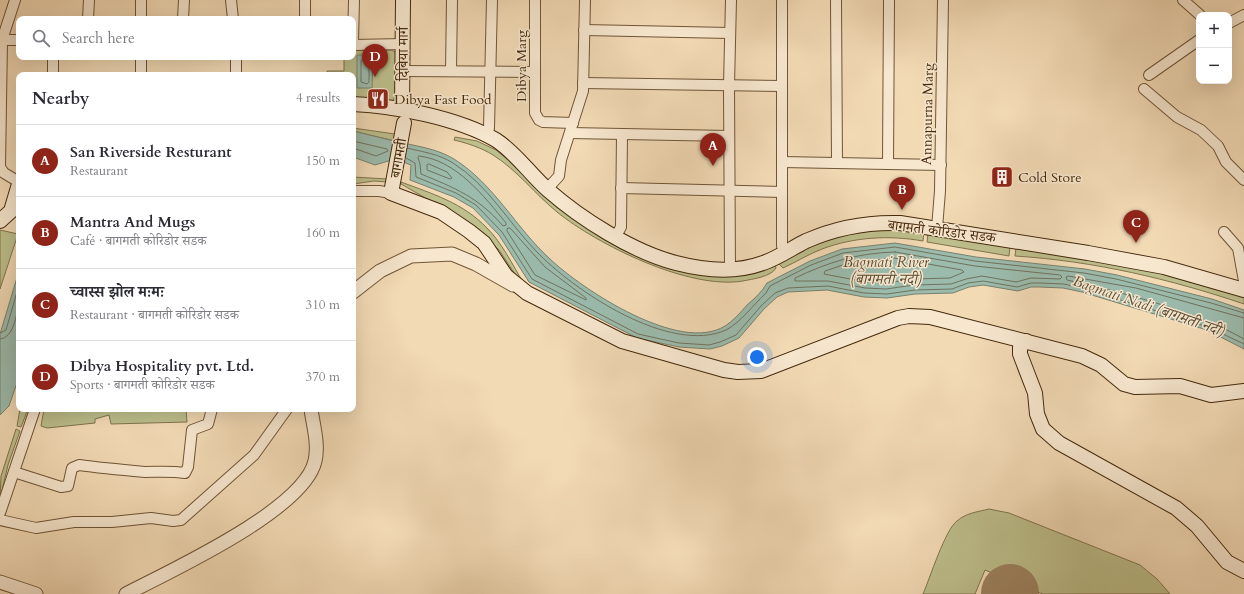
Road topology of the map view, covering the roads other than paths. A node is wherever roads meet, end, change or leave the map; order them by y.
1 (89, 0) edge
2 (141, 0) edge
3 (184, 0) edge
4 (230, 0) edge
5 (305, 0) edge
6 (354, 0) edge
7 (403, 0) edge
8 (452, 0) edge
9 (492, 0) edge
10 (535, 0) edge
11 (585, 0) edge
12 (731, 0) edge
13 (782, 0) edge
14 (836, 0) edge
15 (889, 0) edge
16 (943, 0) edge
17 (1183, 0) edge
18 (13, 1) edge
19 (1197, 12) edge
20 (1244, 15) edge
21 (88, 16) edge
22 (141, 16) edge
23 (183, 16) edge
24 (233, 16) edge
25 (305, 16) edge
26 (354, 16) edge
27 (1232, 21) edge
28 (584, 30) junction
29 (730, 33) junction
30 (1, 40) edge
31 (16, 40) edge
32 (1196, 42) edge
33 (356, 43) edge
34 (403, 44) junction
35 (53, 60) edge
36 (141, 60) edge
37 (236, 60) edge
38 (403, 71) junction
39 (451, 71) junction
40 (53, 72) edge
41 (141, 72) edge
42 (236, 72) edge
43 (489, 72) junction
44 (534, 72) junction
45 (1149, 75) dead end
46 (583, 83) junction
47 (729, 85) junction
48 (782, 86) junction
49 (1144, 89) dead end
50 (356, 104) edge
51 (402, 108) junction
52 (404, 123) dead end
53 (571, 128) junction
54 (622, 135) junction
55 (487, 136) junction
56 (729, 136) junction
57 (782, 162) junction
58 (837, 163) junction
59 (888, 164) junction
60 (941, 165) junction
61 (1244, 180) edge
62 (16, 181) edge
63 (621, 188) junction
64 (547, 189) junction
65 (16, 190) edge
66 (729, 190) junction
67 (356, 191) edge
68 (782, 192) junction
69 (391, 193) junction
70 (4, 218) edge
71 (937, 228) junction
72 (1224, 232) dead end
73 (616, 236) junction
74 (786, 252) junction
75 (730, 269) junction
76 (1244, 281) edge
77 (356, 290) edge
78 (1244, 290) edge
79 (527, 293) junction
80 (1026, 341) junction
81 (1244, 391) edge
82 (34, 412) edge
83 (211, 412) edge
84 (285, 412) edge
85 (311, 412) edge
86 (14, 472) junction
87 (0, 513) edge
88 (0, 520) edge
89 (1244, 571) edge
90 (0, 582) edge
91 (36, 594) edge
92 (126, 594) edge

1 - 21 street
2 - 22 street
3 - 23 street
4 - 24 street
5 - 25 street
6 - 26 street
7 - 34 main road, दिबिया मार्ग
8 - 39 street
9 - 43 street
10 - 44 street, Dibya Marg
11 - 28 street
12 - 29 street
13 - 48 street
14 - 58 street
15 - 59 street
16 - 60 street, Annapurna Marg
17 - 19 street
18 - 30 street
20 - 27 street
28 - 29 street
28 - 46 street
29 - 47 street
30 - 31 street
30 - 62 street
32 - 45 street
33 - 34 street
34 - 38 main road, दिबिया मार्ग
35 - 40 street
36 - 41 street
37 - 42 street
38 - 39 street
38 - 51 main road, दिबिया मार्ग
39 - 43 street
43 - 44 street
43 - 55 street
44 - 53 street, Dibya Marg
46 - 47 street
46 - 53 street
47 - 48 street
47 - 56 street
48 - 57 street
49 - 61 street
50 - 51 main road, बागमती कोरिडोर सडक
51 - 55 main road, बागमती कोरिडोर सडक
52 - 69 main road, बागामती
53 - 54 street
53 - 64 street
54 - 56 street
54 - 63 street
55 - 64 main road, बागमती कोरिडोर सडक
56 - 66 street
57 - 58 street
57 - 68 street
58 - 59 street
59 - 60 street
60 - 71 street, Annapurna Marg
63 - 66 street
63 - 73 street
64 - 73 main road, बागमती कोरिडोर सडक
65 - 70 main road
66 - 68 street
66 - 75 street
67 - 69 street
68 - 74 street
69 - 79 main road
71 - 74 main road, बागमती कोरिडोर सडक
71 - 78 main road, बागमती कोरिडोर सडक
72 - 76 street
73 - 75 main road, बागमती कोरिडोर सडक
74 - 75 main road, बागमती कोरिडोर सडक
77 - 79 street
79 - 80 main road
80 - 81 main road
80 - 89 main road
82 - 86 street
83 - 86 street
84 - 88 street
85 - 92 street
86 - 87 street
90 - 91 street

